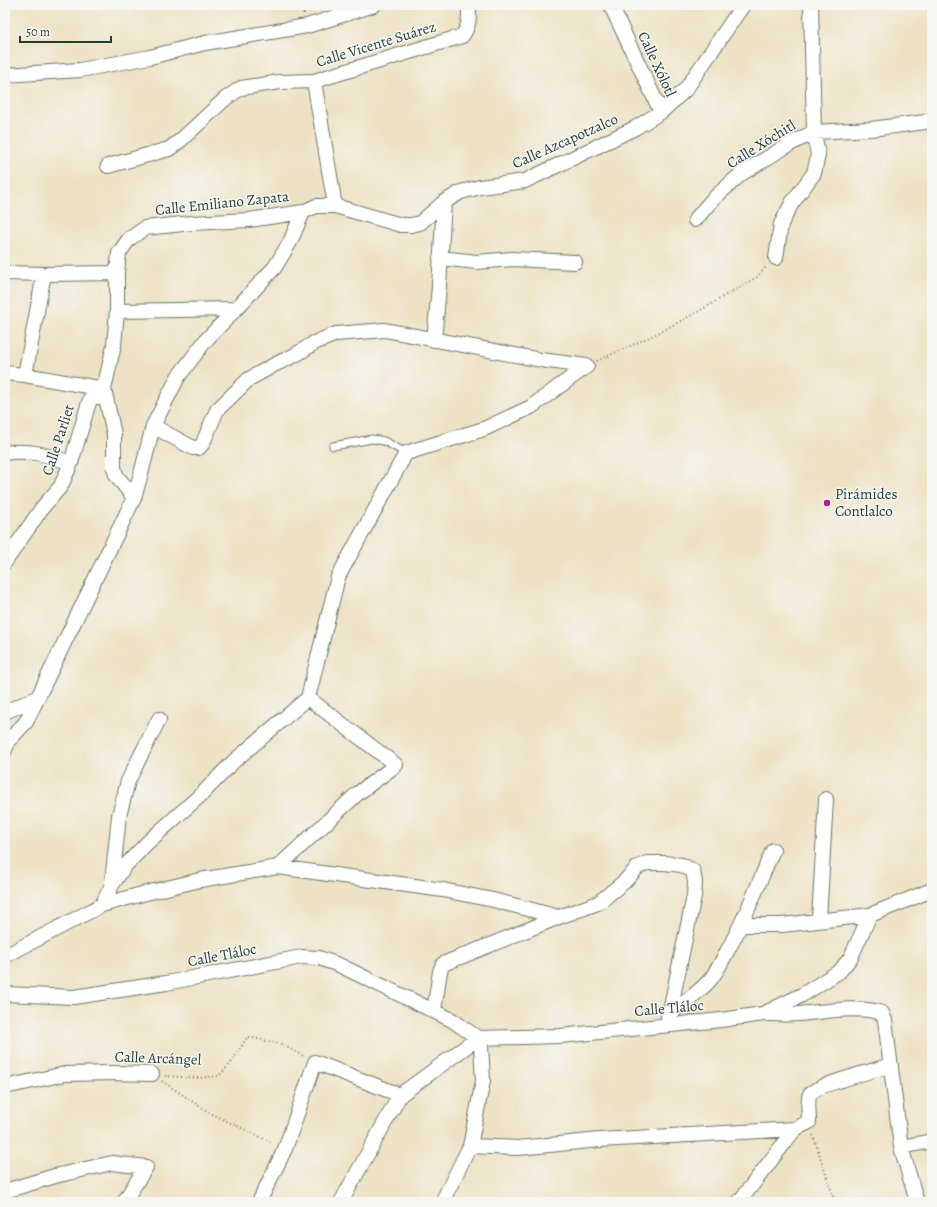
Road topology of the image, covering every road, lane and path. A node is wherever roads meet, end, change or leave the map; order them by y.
1 (374, 5) edge
2 (469, 5) edge
3 (743, 5) edge
4 (811, 5) edge
5 (614, 6) edge
6 (5, 75) edge
7 (314, 81) junction
8 (661, 112) junction
9 (932, 119) edge
10 (814, 132) junction
11 (108, 166) dead end
12 (444, 202) junction
13 (335, 206) junction
14 (303, 212) junction
15 (356, 212) joint
16 (695, 220) dead end
17 (440, 258) junction
18 (776, 258) joint
19 (575, 262) dead end
20 (5, 273) edge
21 (117, 273) junction
22 (44, 274) junction
23 (236, 309) junction
24 (117, 311) junction
25 (434, 340) junction
26 (587, 366) junction
27 (5, 373) edge
28 (25, 375) junction
29 (105, 394) junction
30 (154, 426) junction
31 (333, 446) dead end
32 (5, 453) edge
33 (406, 453) junction
34 (71, 463) junction
35 (134, 498) junction
36 (5, 562) edge
37 (37, 698) junction
38 (308, 698) junction
39 (5, 712) edge
40 (159, 719) dead end
41 (5, 750) edge
42 (826, 799) dead end
43 (773, 850) dead end
44 (278, 867) junction
45 (112, 885) junction
46 (932, 890) edge
47 (102, 906) junction
48 (870, 915) junction
49 (559, 917) junction
50 (819, 920) junction
51 (741, 924) junction
52 (5, 956) edge
53 (5, 994) edge
54 (434, 1011) junction
55 (763, 1014) junction
56 (668, 1021) junction
57 (478, 1038) junction
58 (315, 1062) junction
59 (891, 1065) junction
60 (152, 1074) junction
61 (5, 1087) edge
62 (400, 1095) junction
63 (809, 1122) junction
64 (794, 1129) junction
65 (932, 1141) edge
66 (470, 1146) junction
67 (901, 1147) junction
68 (285, 1149) junction
69 (5, 1191) edge
70 (127, 1201) edge
71 (259, 1202) edge
72 (341, 1202) edge
73 (442, 1202) edge
74 (739, 1202) edge
75 (835, 1202) edge
76 (917, 1202) edge

1 - 6 street
2 - 7 street, Calle Vicente Suárez
3 - 8 street, Calle Azcapotzalco
4 - 10 street
5 - 8 street, Calle Xólotl
7 - 11 street, Calle Vicente Suárez
7 - 13 street, Calle Vicente Suárez
8 - 12 street, Calle Azcapotzalco
9 - 10 street, Calle Xóchitl
10 - 16 street, Calle Xóchitl
10 - 18 street
12 - 15 street, Calle Azcapotzalco
12 - 17 street
13 - 14 street, Calle Emiliano Zapata
13 - 15 street, Calle Emiliano Zapata
14 - 21 street, Calle Emiliano Zapata
14 - 23 street
17 - 19 street
17 - 25 street
18 - 26 path
20 - 22 street
21 - 22 street
21 - 24 street
22 - 28 street
23 - 24 street
23 - 30 street
24 - 29 street
25 - 26 street
25 - 30 street
26 - 33 street
27 - 28 street
28 - 29 street
29 - 34 street, Calle Parliet
29 - 35 street
30 - 35 street
31 - 33 lane
32 - 34 street
33 - 38 street
34 - 36 street, Calle Parliet
35 - 37 street
37 - 39 street
37 - 41 street
38 - 44 street
38 - 45 street
40 - 45 street
42 - 50 street
43 - 51 street
44 - 47 street
44 - 49 street
45 - 47 street
46 - 48 street
47 - 52 street
48 - 50 street
48 - 55 street, Calle Tláloc
49 - 54 street
49 - 56 street
50 - 51 street
51 - 56 street
53 - 54 street, Calle Tláloc
54 - 57 street, Calle Tláloc
55 - 56 street, Calle Tláloc
55 - 59 street
56 - 57 street, Calle Tláloc
57 - 62 street
57 - 66 street
58 - 60 path, Calle Arcángel
58 - 62 street
58 - 68 street
59 - 63 street
59 - 67 street
60 - 61 street, Calle Arcángel
60 - 68 path
62 - 72 street
63 - 64 street
63 - 75 path
64 - 66 street
64 - 74 street
65 - 67 street
66 - 73 street
67 - 76 street
68 - 71 street
69 - 70 street

